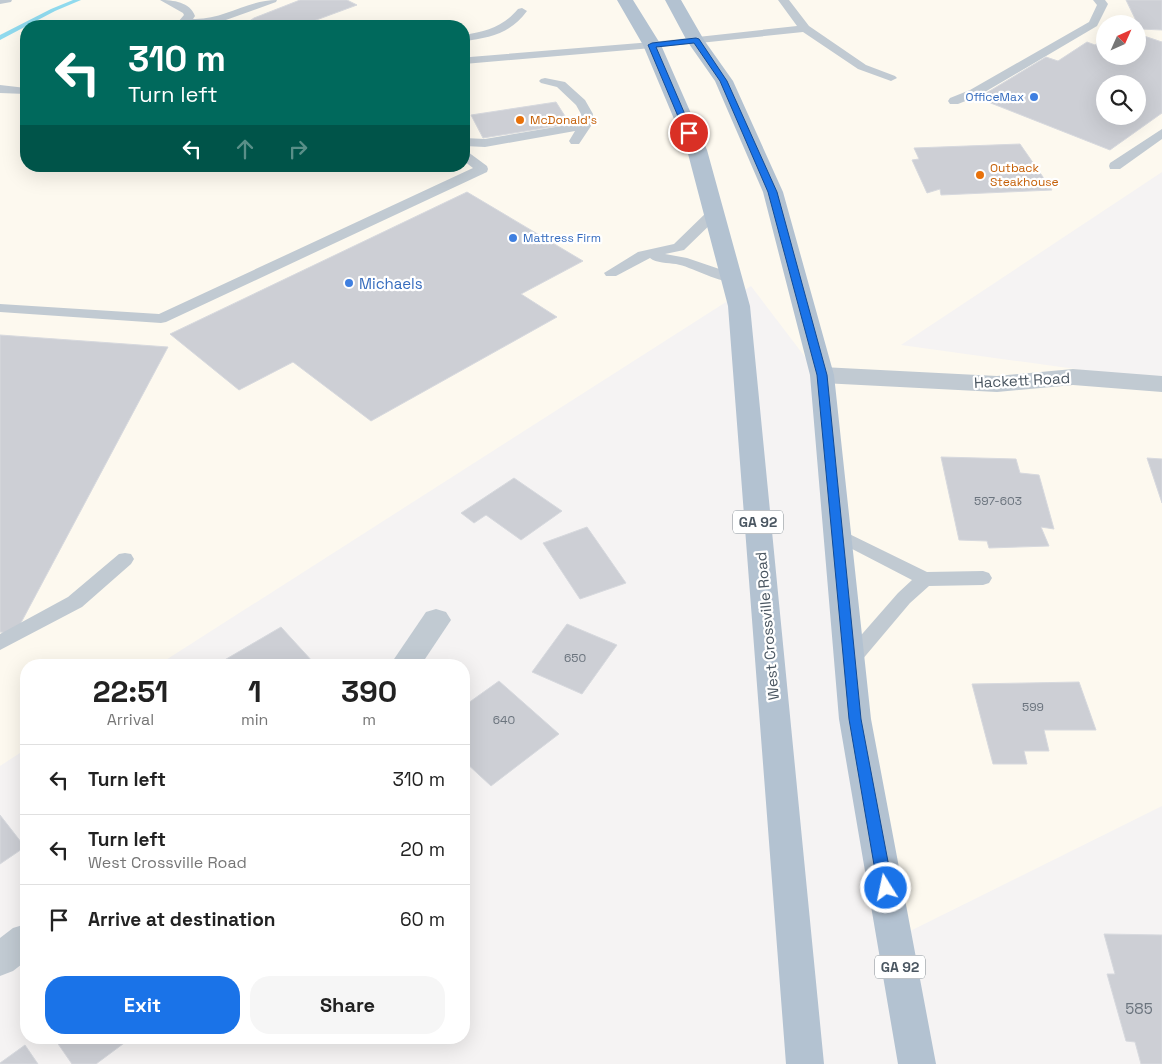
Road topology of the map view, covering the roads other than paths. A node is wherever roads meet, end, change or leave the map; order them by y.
1 (7, 0) edge
2 (166, 0) edge
3 (272, 0) edge
4 (625, 0) edge
5 (673, 0) edge
6 (783, 0) edge
7 (1098, 0) edge
8 (0, 1) edge
9 (522, 11) dead end
10 (185, 20) edge
11 (217, 20) edge
12 (805, 28) junction
13 (470, 37) edge
14 (696, 41) junction
15 (652, 45) junction
16 (470, 61) edge
17 (891, 78) dead end
18 (545, 81) dead end
19 (5, 90) edge
20 (20, 91) edge
21 (954, 101) dead end
22 (0, 103) edge
23 (585, 126) junction
24 (1162, 133) edge
25 (575, 141) dead end
26 (470, 142) edge
27 (470, 159) edge
28 (1115, 166) dead end
29 (714, 214) junction
30 (643, 255) junction
31 (611, 274) dead end
32 (732, 278) junction
33 (0, 308) edge
34 (822, 375) junction
35 (1162, 384) edge
36 (837, 534) junction
37 (125, 560) dead end
38 (983, 578) dead end
39 (925, 580) junction
40 (436, 620) dead end
41 (0, 643) edge
42 (409, 659) edge
43 (849, 662) junction
44 (20, 944) edge
45 (0, 959) edge
46 (805, 1064) edge
47 (917, 1064) edge

1 - 8 lane
2 - 10 lane
3 - 11 lane
4 - 15 main road, West Crossville Road / GA 92
5 - 14 main road, GA 92
6 - 12 lane
7 - 21 lane
9 - 13 lane
12 - 14 lane
12 - 17 lane
14 - 15 lane
14 - 34 main road, GA 92
15 - 16 lane
15 - 29 main road, West Crossville Road / GA 92
18 - 23 lane
19 - 20 lane
19 - 22 lane
23 - 25 lane
23 - 26 lane
24 - 28 lane
27 - 33 lane
29 - 30 lane
29 - 32 main road, West Crossville Road / GA 92
30 - 31 lane
30 - 32 lane
32 - 46 main road, West Crossville Road / GA 92
34 - 35 street, Hackett Road
34 - 36 main road, GA 92
36 - 39 lane
36 - 43 main road, GA 92
37 - 41 lane
38 - 39 lane
39 - 43 lane
40 - 42 street
43 - 47 main road, GA 92
44 - 45 street

